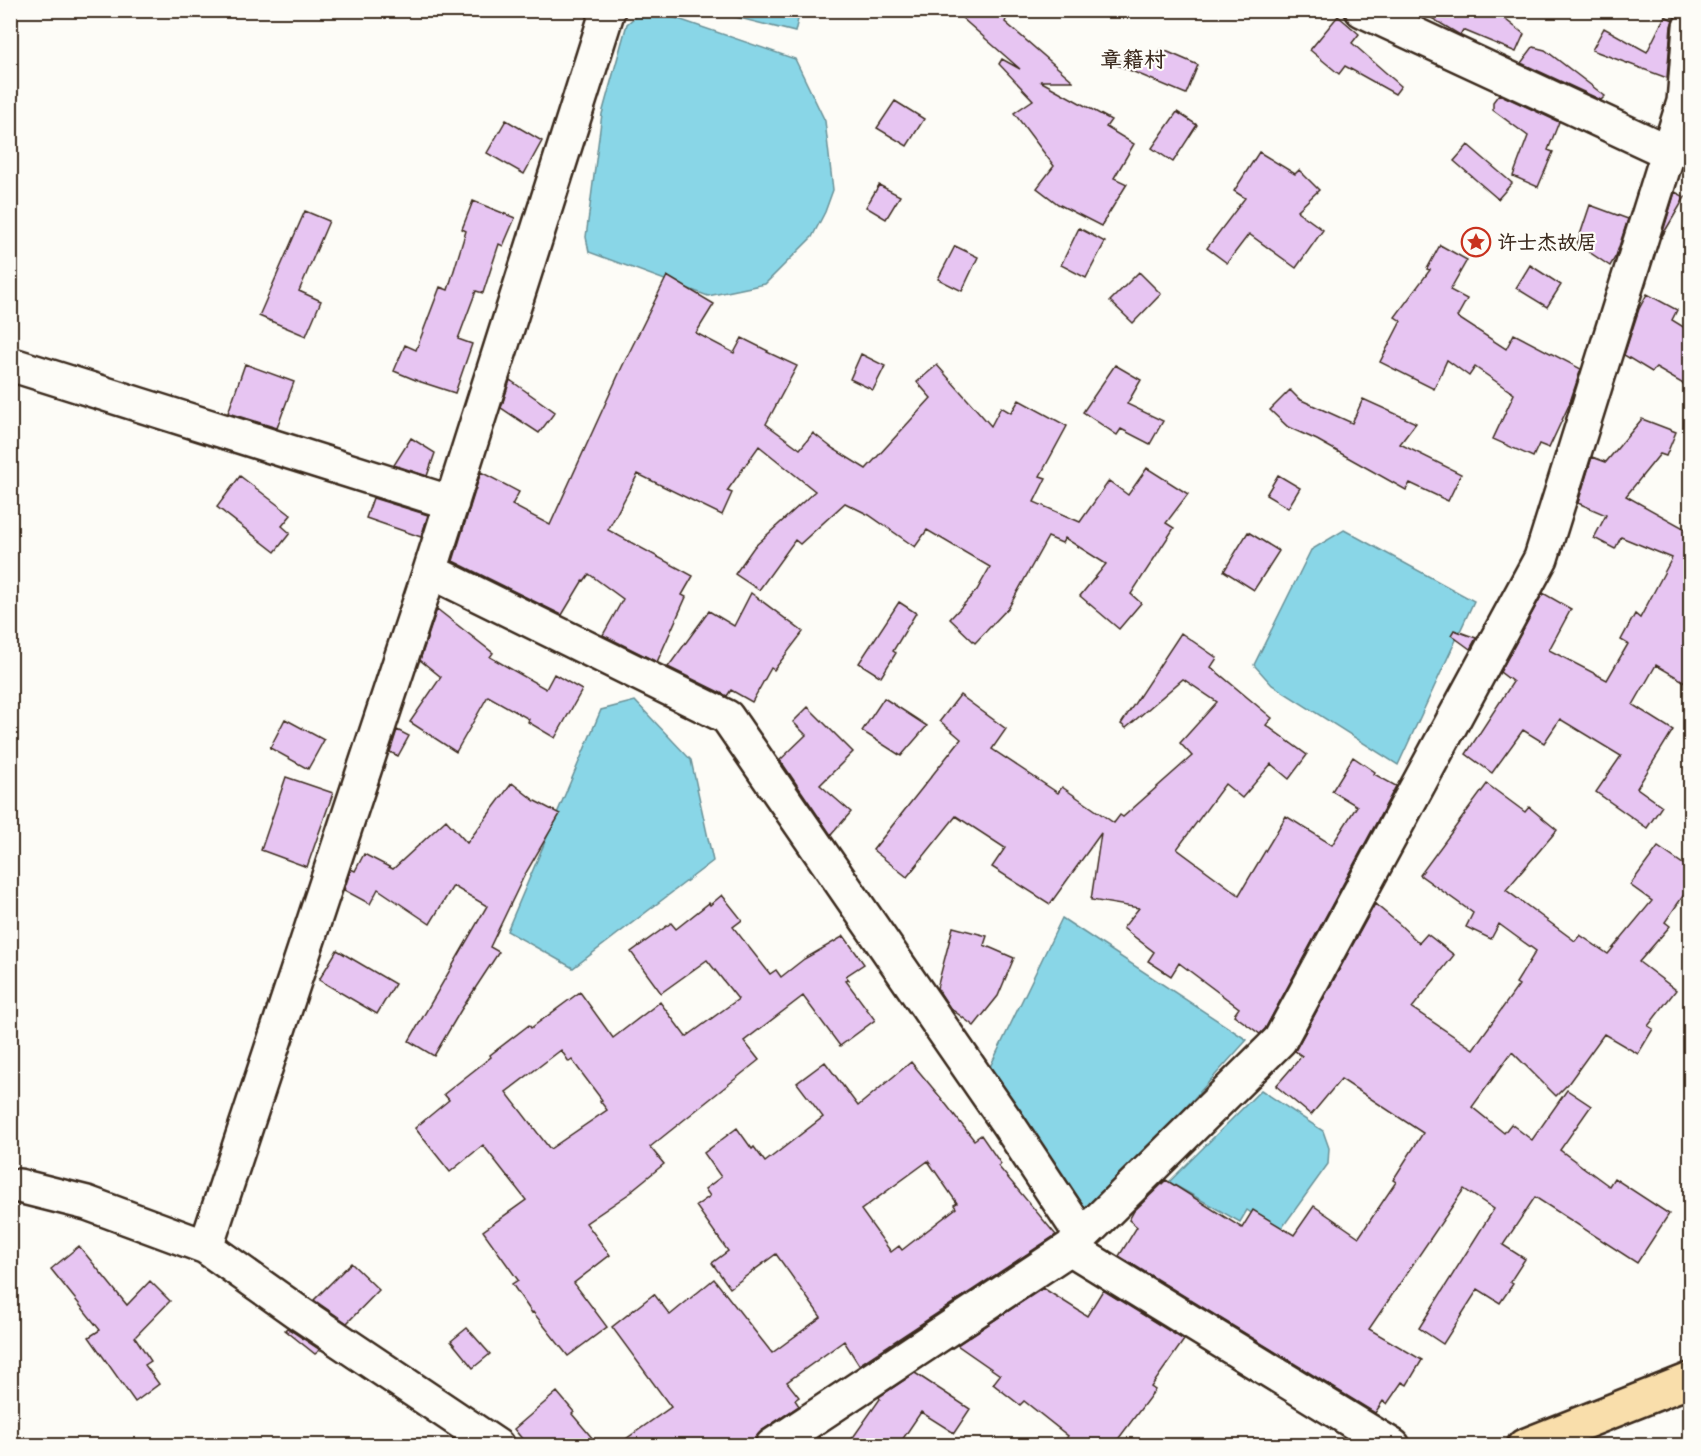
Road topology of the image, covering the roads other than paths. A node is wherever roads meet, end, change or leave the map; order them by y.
1 (608, 10) edge
2 (1362, 10) edge
3 (1690, 27) edge
4 (1668, 152) junction
5 (10, 364) edge
6 (452, 503) junction
7 (430, 571) junction
8 (19, 1186) dead end
9 (1076, 1242) junction
10 (206, 1247) junction
11 (1690, 1380) edge
12 (497, 1446) edge
13 (772, 1446) edge
14 (1393, 1446) edge
15 (1524, 1446) edge

1 - 6 street
2 - 4 street
3 - 4 street
4 - 9 street
5 - 6 street
6 - 7 street
7 - 9 street
7 - 10 street
8 - 10 street
9 - 13 street
9 - 14 street
10 - 12 street
11 - 15 highway

